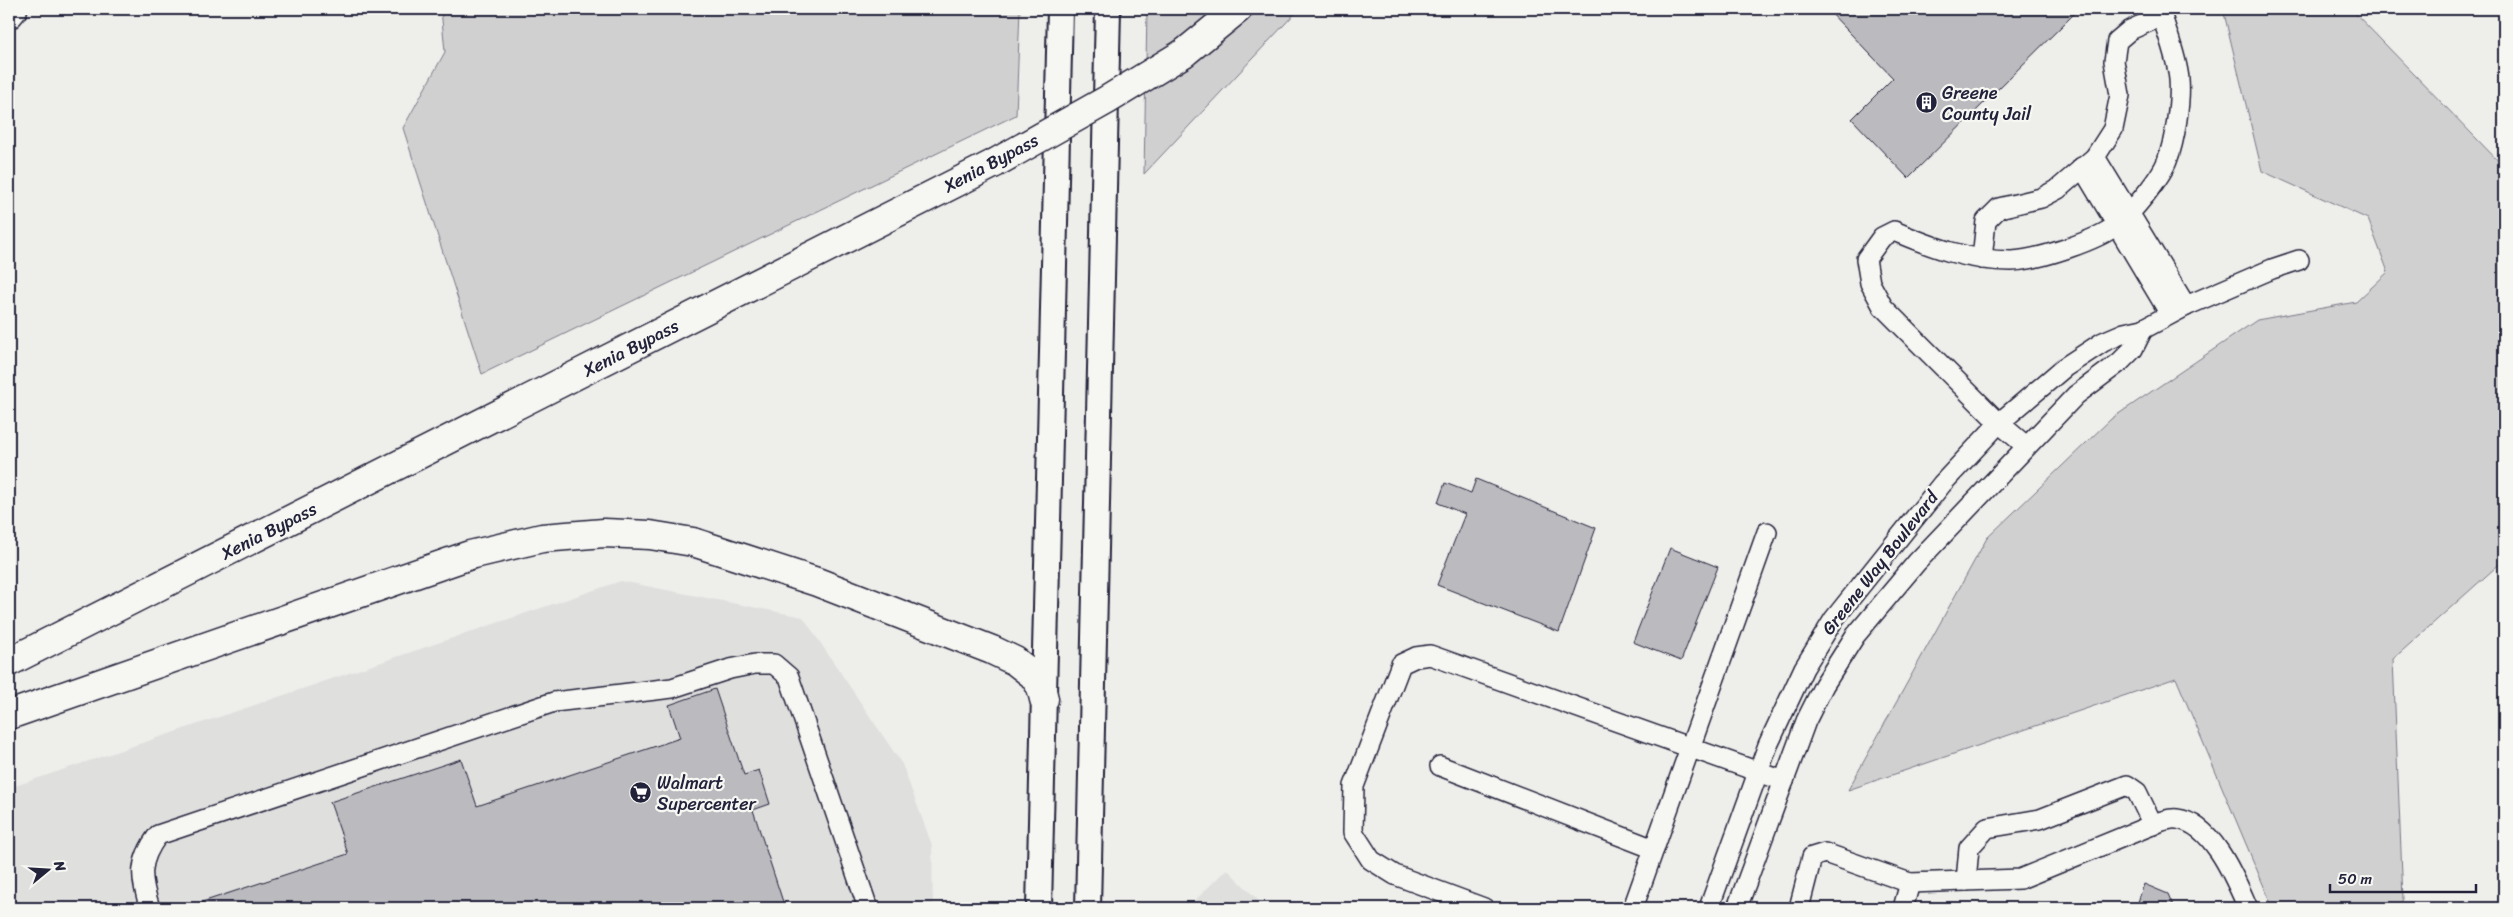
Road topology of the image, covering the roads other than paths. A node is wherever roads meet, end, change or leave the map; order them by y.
1 (13, 9) edge
2 (1060, 9) edge
3 (1108, 9) edge
4 (1238, 9) edge
5 (2160, 13) edge
6 (9, 14) edge
7 (2089, 162) junction
8 (2123, 219) junction
9 (1982, 259) junction
10 (2299, 260) dead end
11 (2178, 310) junction
12 (2144, 329) junction
13 (1999, 423) junction
14 (2026, 446) junction
15 (1767, 532) dead end
16 (9, 662) edge
17 (1044, 699) junction
18 (9, 715) edge
19 (1690, 746) junction
20 (1440, 766) dead end
21 (1758, 772) junction
22 (1784, 781) junction
23 (2152, 825) junction
24 (1654, 849) junction
25 (1966, 881) junction
26 (1910, 883) junction
27 (1710, 905) edge
28 (150, 908) edge
29 (868, 908) edge
30 (1039, 908) edge
31 (1088, 908) edge
32 (1484, 908) edge
33 (1633, 908) edge
34 (1729, 908) edge
35 (1737, 908) edge
36 (1799, 908) edge
37 (1903, 908) edge
38 (2248, 908) edge

1 - 6 highway
2 - 17 main road
3 - 31 main road
4 - 16 highway, Xenia Bypass, bridge
5 - 7 street
5 - 8 street
7 - 8 street
7 - 9 street
8 - 9 street
8 - 11 street
9 - 13 street
10 - 11 street, Greene Way Boulevard
11 - 12 street, Greene Way Boulevard
12 - 13 street, Greene Way Boulevard
12 - 14 street, Greene Way Boulevard
13 - 14 street
13 - 21 street, Greene Way Boulevard
14 - 22 street, Greene Way Boulevard
15 - 19 street
17 - 18 highway
17 - 30 main road
19 - 21 street
19 - 24 street
19 - 32 street
20 - 24 street
21 - 22 street
21 - 27 street, Greene Way Boulevard
22 - 35 street, Greene Way Boulevard
23 - 25 street
23 - 25 street
23 - 38 street
24 - 33 street
25 - 26 street
26 - 36 street
26 - 37 street
27 - 34 street
28 - 29 street

